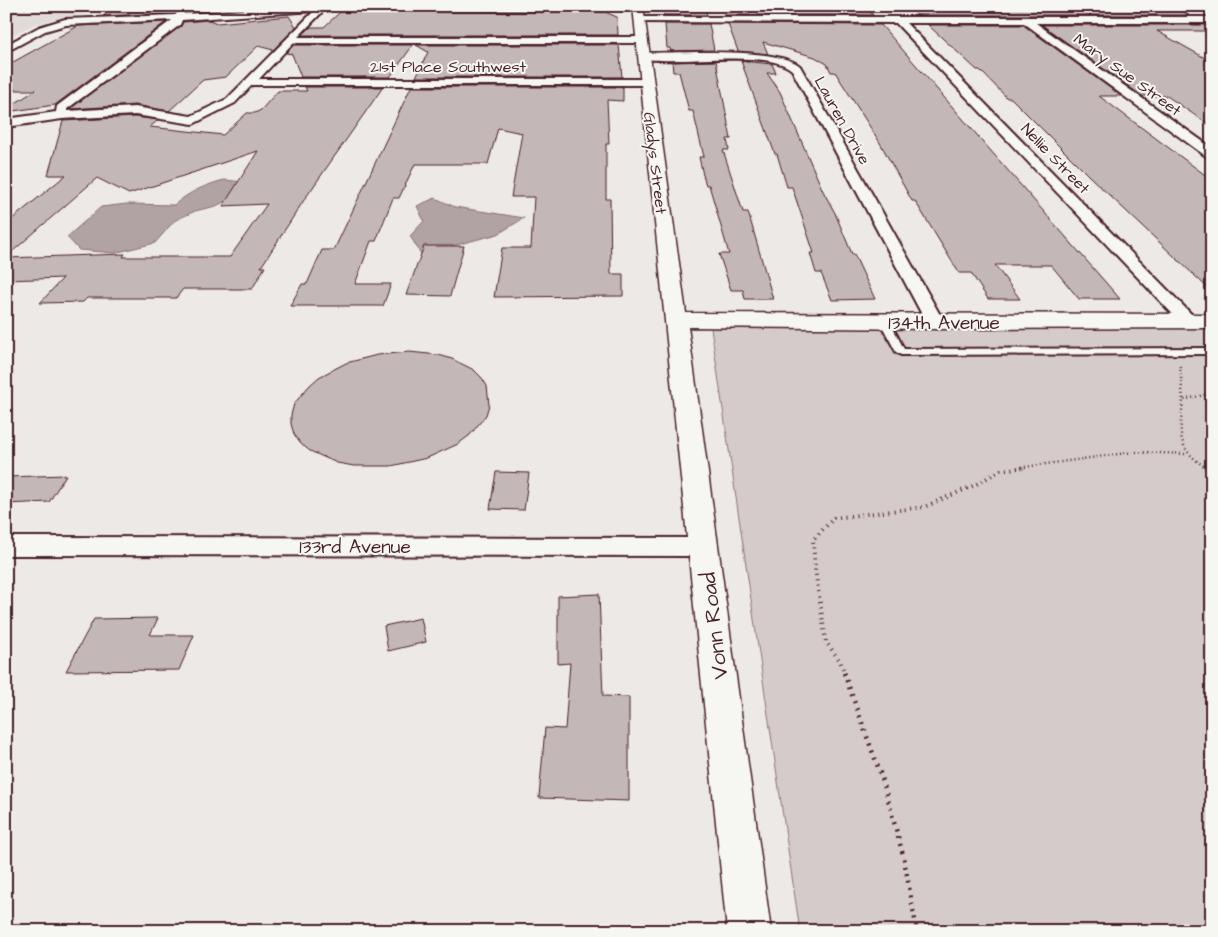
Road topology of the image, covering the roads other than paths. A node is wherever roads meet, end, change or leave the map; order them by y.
1 (190, 6) edge
2 (339, 6) edge
3 (486, 6) edge
4 (322, 7) edge
5 (638, 11) edge
6 (177, 18) junction
7 (898, 20) junction
8 (1026, 20) junction
9 (1212, 20) edge
10 (290, 40) junction
11 (643, 48) junction
12 (6, 49) edge
13 (250, 82) junction
14 (646, 82) junction
15 (62, 115) junction
16 (6, 123) edge
17 (1212, 154) edge
18 (677, 320) junction
19 (1188, 321) junction
20 (1212, 321) edge
21 (885, 322) junction
22 (935, 322) junction
23 (1212, 351) edge
24 (6, 546) edge
25 (703, 547) junction
26 (749, 931) edge

1 - 6 street
2 - 4 street
3 - 5 street
4 - 6 street
4 - 10 street
5 - 7 street
5 - 11 street, Gladys Street
6 - 12 street
6 - 15 street
7 - 8 street
7 - 19 street, Nellie Street
8 - 9 street
8 - 17 street, Mary Sue Street
10 - 11 street, Lauren Drive
10 - 13 street
11 - 14 street, Gladys Street
11 - 22 street, Lauren Drive
13 - 14 street, 21st Place Southwest
13 - 15 street
14 - 18 street, Gladys Street
15 - 16 street
18 - 21 street, 134th Avenue
18 - 25 street, Vonn Road
19 - 20 street, 134th Avenue
19 - 22 street, 134th Avenue
21 - 22 street, 134th Avenue
21 - 23 lane
24 - 25 street, 133rd Avenue
25 - 26 street, Vonn Road

